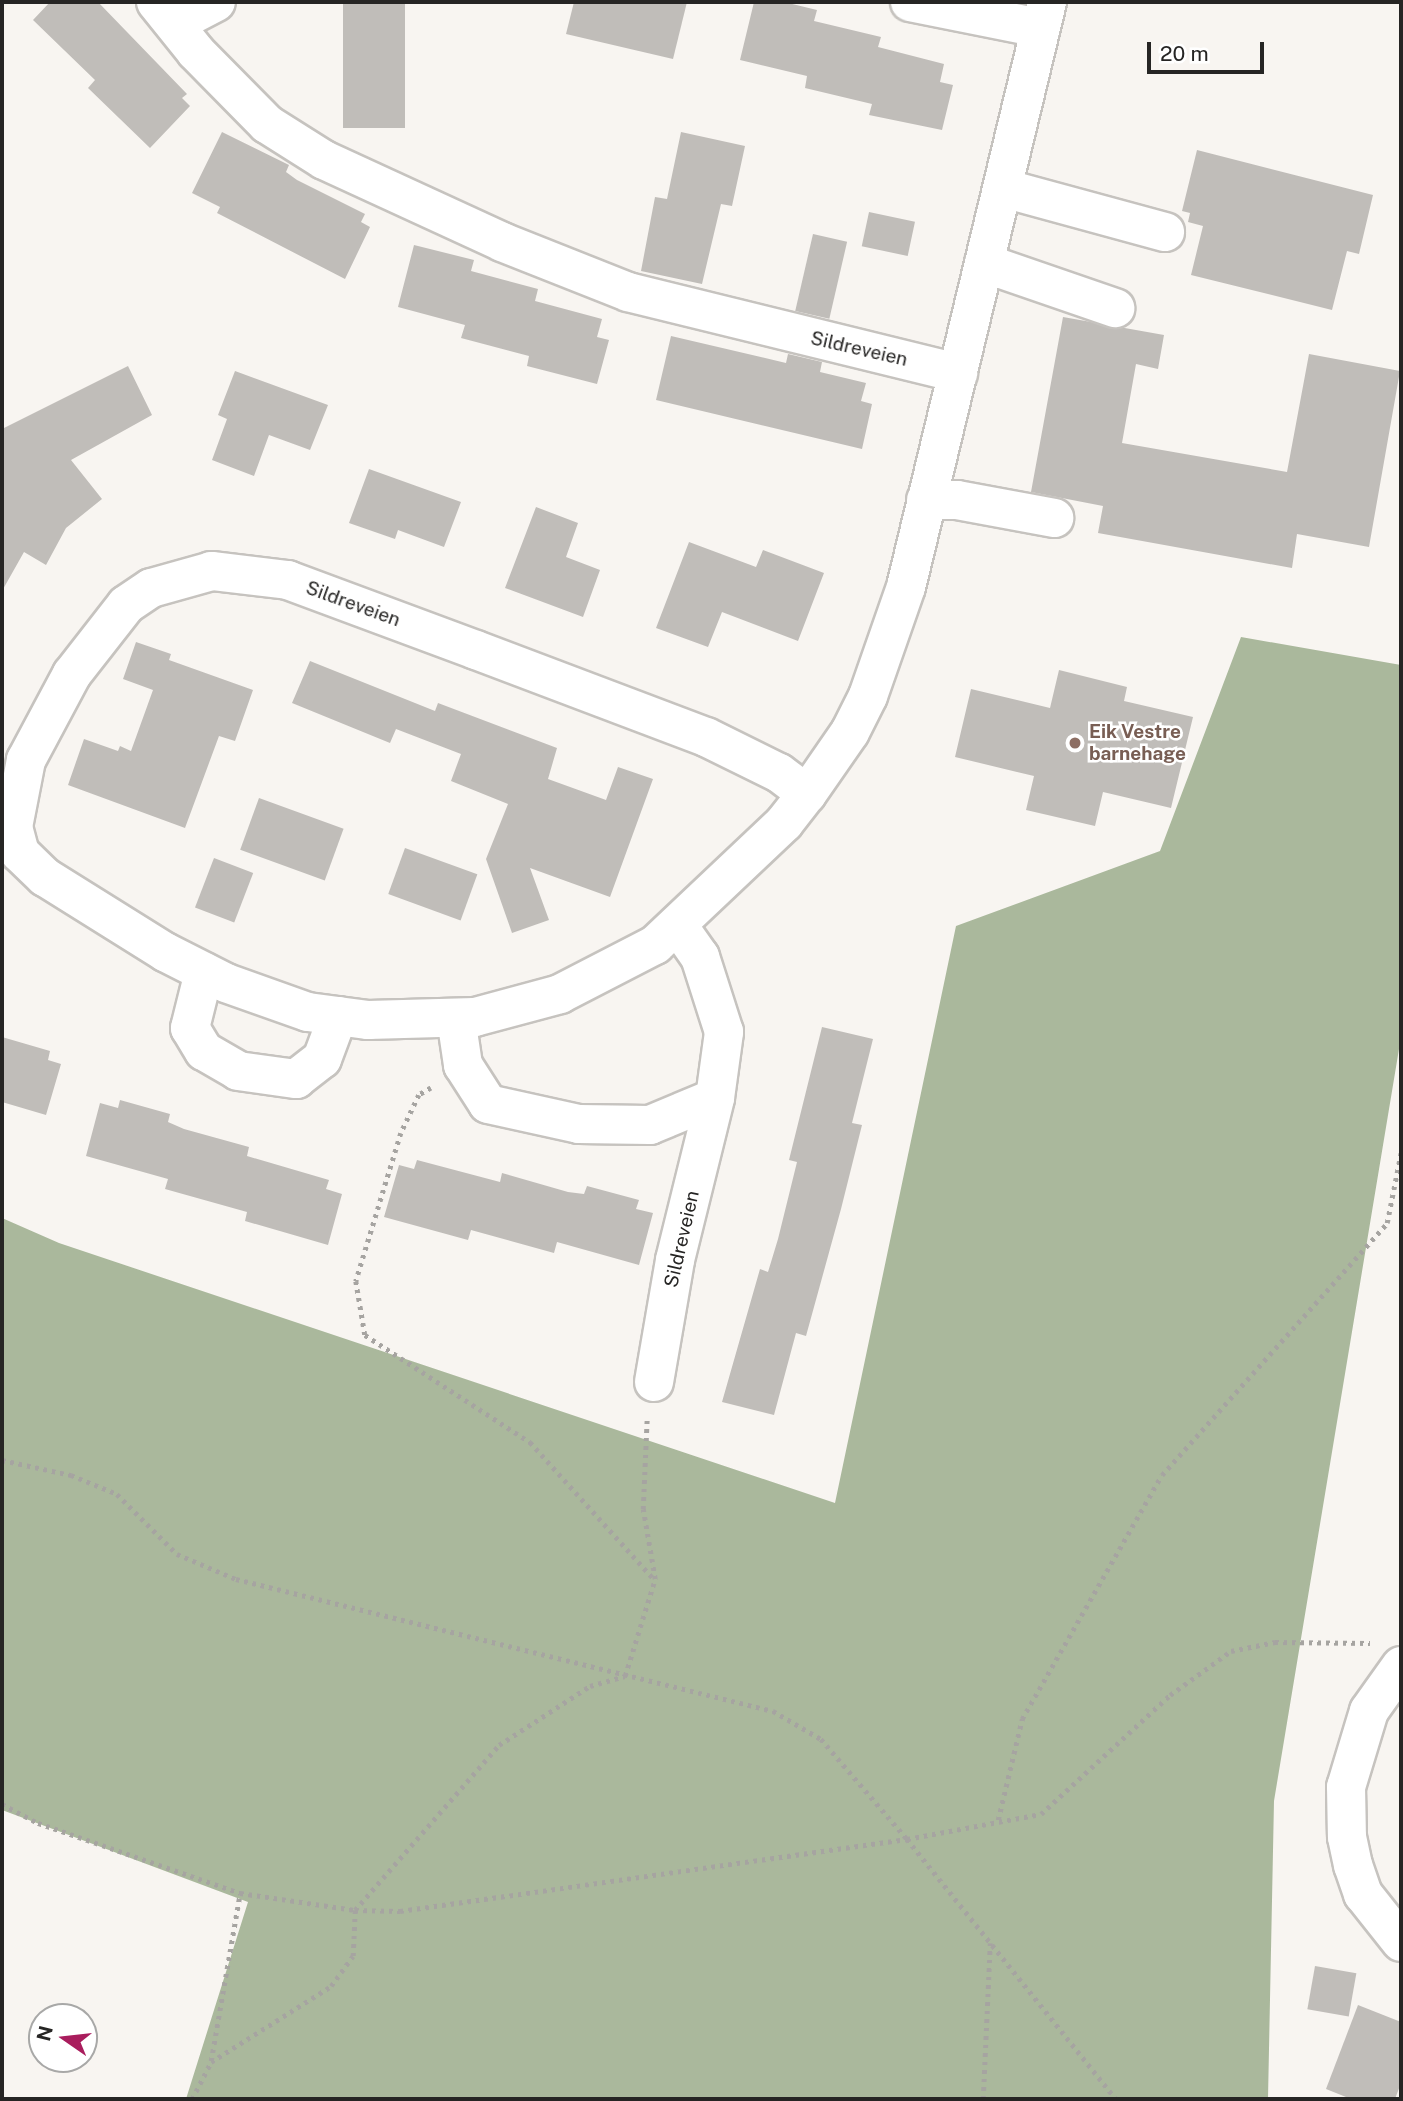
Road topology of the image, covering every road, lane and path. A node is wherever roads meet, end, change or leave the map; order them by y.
1 (216, 2) edge
2 (910, 2) edge
3 (166, 13) edge
4 (1043, 15) edge
5 (1003, 188) junction
6 (1165, 232) dead end
7 (984, 263) junction
8 (1115, 308) dead end
9 (958, 373) junction
10 (926, 500) junction
11 (1054, 518) dead end
12 (807, 794) junction
13 (8, 831) edge
14 (678, 925) junction
15 (204, 972) junction
16 (338, 1016) junction
17 (456, 1018) junction
18 (463, 1065) junction
19 (715, 1098) junction
20 (1401, 1152) edge
21 (654, 1382) joint
22 (2, 1460) edge
23 (655, 1579) junction
24 (1387, 1655) edge
25 (625, 1676) junction
26 (2, 1804) edge
27 (998, 1821) junction
28 (907, 1839) junction
29 (240, 1893) junction
30 (355, 1910) junction
31 (1401, 1942) edge
32 (990, 1943) junction
33 (211, 2062) junction
34 (192, 2099) edge
35 (983, 2099) edge
36 (1116, 2099) edge

1 - 3 street, Sildreveien
2 - 4 street, Sildreveien
3 - 9 street, Sildreveien
4 - 5 street, Sildreveien
5 - 6 street
5 - 7 street, Sildreveien
7 - 8 street
7 - 9 street, Sildreveien
9 - 10 street, Sildreveien
10 - 11 street
10 - 12 street, Sildreveien
12 - 13 street, Sildreveien
12 - 14 street, Sildreveien
13 - 15 street, Sildreveien
14 - 17 street, Sildreveien
14 - 19 street, Sildreveien
15 - 16 street, Sildreveien
15 - 16 street
16 - 17 street, Sildreveien
17 - 18 street
18 - 19 street
18 - 23 path
19 - 21 street, Sildreveien
20 - 27 path
21 - 23 path
22 - 25 path
23 - 25 path
24 - 27 path
24 - 31 street
25 - 28 path
25 - 30 path
26 - 29 path
27 - 28 path
28 - 30 path
28 - 32 path
29 - 30 path
29 - 33 path
30 - 33 path
32 - 35 path
32 - 36 path
33 - 34 path

